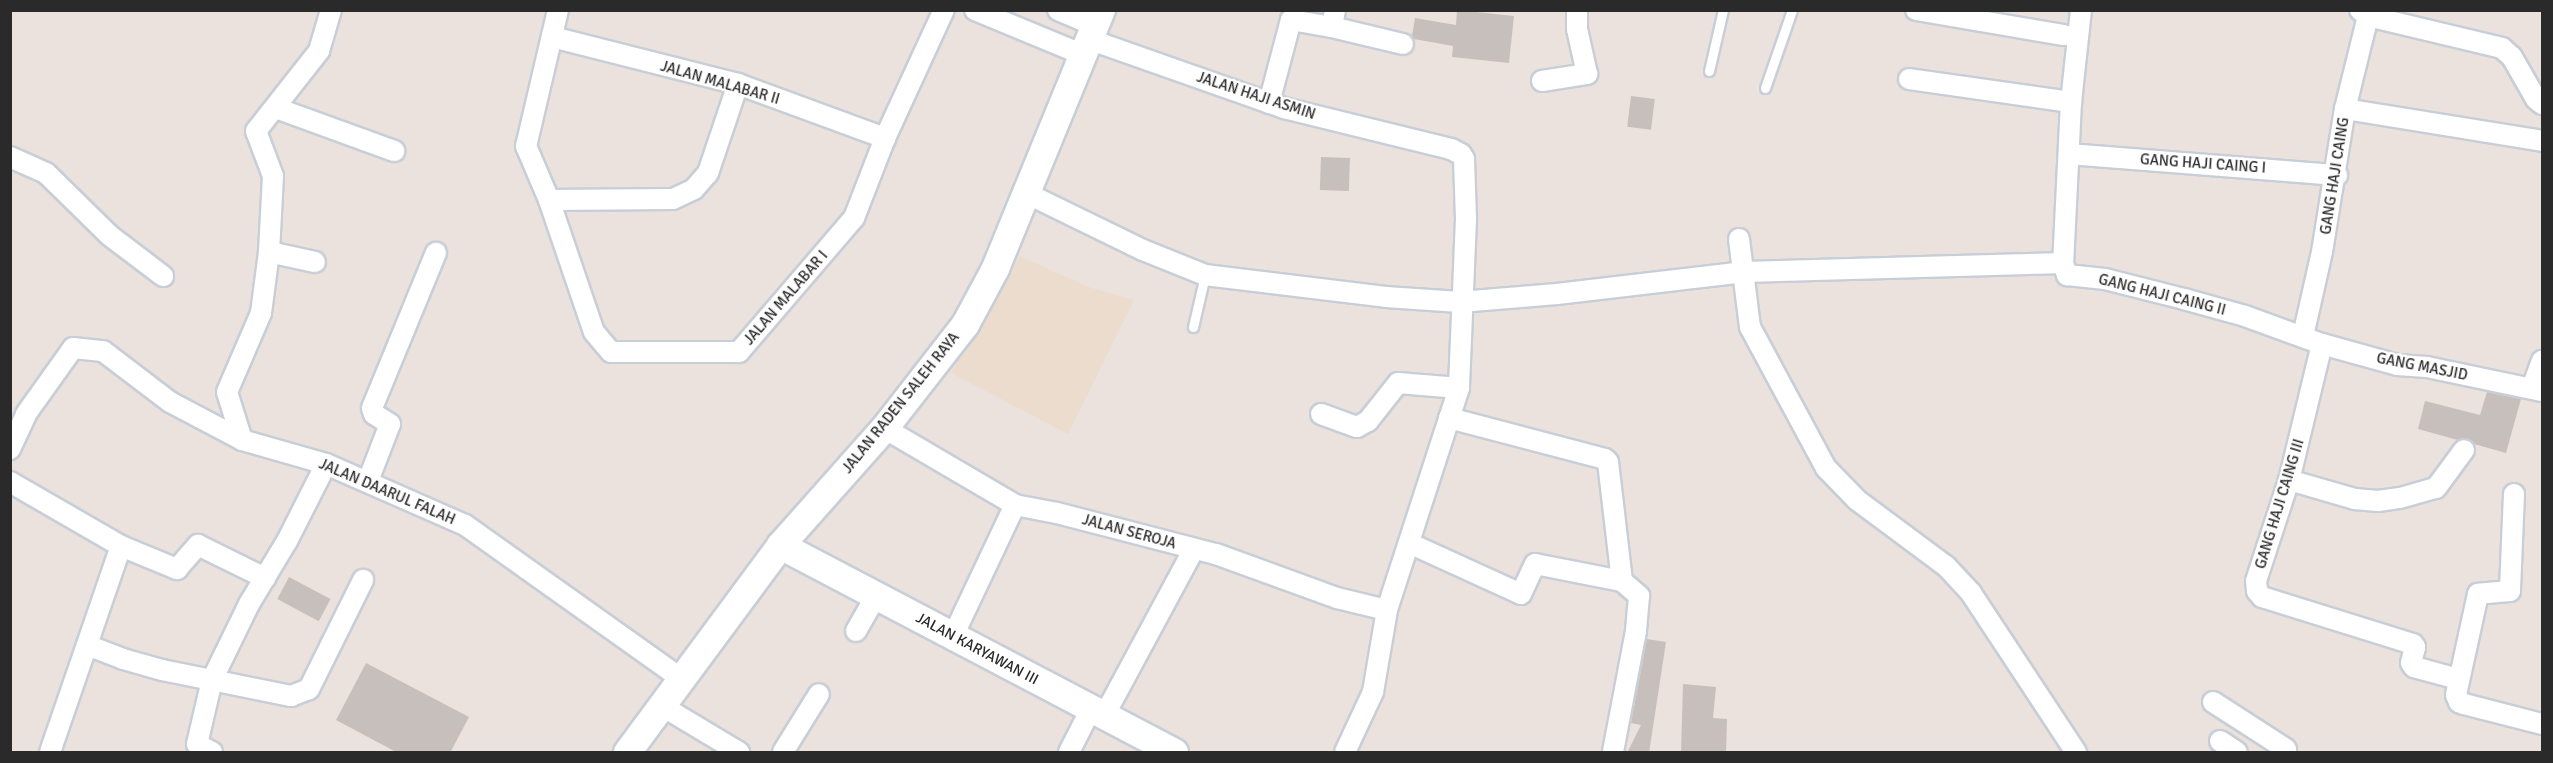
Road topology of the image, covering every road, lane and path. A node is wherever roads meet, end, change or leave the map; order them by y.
1 (331, 10) edge
2 (558, 10) edge
3 (944, 10) edge
4 (975, 10) edge
5 (1058, 10) edge
6 (1577, 10) edge
7 (1723, 10) edge
8 (1792, 10) edge
9 (1916, 10) edge
10 (2081, 10) edge
11 (2364, 13) edge
12 (2018, 18) edge
13 (2412, 18) edge
14 (1333, 19) edge
15 (1091, 32) edge
16 (2064, 35) dead end
17 (552, 37) junction
18 (1403, 44) dead end
19 (1709, 70) dead end
20 (1909, 79) dead end
21 (1542, 81) dead end
22 (738, 84) junction
23 (1765, 88) dead end
24 (2071, 102) junction
25 (1269, 103) junction
26 (2542, 104) edge
27 (276, 108) junction
28 (2345, 109) junction
29 (885, 138) junction
30 (2542, 141) edge
31 (394, 151) dead end
32 (2069, 154) junction
33 (10, 157) edge
34 (2337, 175) junction
35 (1026, 193) junction
36 (549, 200) junction
37 (1739, 239) dead end
38 (269, 252) junction
39 (436, 253) dead end
40 (315, 262) dead end
41 (2063, 263) junction
42 (1745, 272) junction
43 (1205, 274) junction
44 (163, 276) dead end
45 (1461, 302) junction
46 (1193, 327) dead end
47 (2303, 336) junction
48 (2322, 344) junction
49 (2542, 361) edge
50 (1459, 388) junction
51 (2537, 390) edge
52 (1320, 414) dead end
53 (1449, 418) junction
54 (884, 428) junction
55 (242, 440) junction
56 (10, 449) edge
57 (2464, 450) dead end
58 (326, 464) junction
59 (2289, 480) junction
60 (368, 481) junction
61 (10, 483) edge
62 (2514, 494) dead end
63 (1015, 505) junction
64 (1409, 543) junction
65 (780, 545) junction
66 (121, 546) junction
67 (1194, 549) junction
68 (265, 578) junction
69 (363, 580) dead end
70 (1622, 581) junction
71 (876, 596) junction
72 (1387, 610) junction
73 (856, 631) dead end
74 (953, 636) junction
75 (87, 645) junction
76 (682, 679) junction
77 (2458, 679) junction
78 (212, 680) junction
79 (819, 694) dead end
80 (2213, 702) dead end
81 (662, 706) junction
82 (1098, 712) junction
83 (2542, 724) edge
84 (2220, 741) dead end
85 (1168, 751) edge
86 (2287, 752) edge
87 (50, 753) edge
88 (212, 753) edge
89 (627, 753) edge
90 (739, 753) edge
91 (783, 753) edge
92 (1069, 753) edge
93 (1345, 753) edge
94 (1613, 753) edge
95 (2076, 753) edge
96 (2237, 753) edge

1 - 27 street
2 - 17 street, JALAN MALABAR I
3 - 29 street, JALAN MALABAR I
4 - 15 street
5 - 15 street
6 - 21 street
7 - 19 lane
8 - 23 lane
9 - 12 street
10 - 24 street
11 - 13 street
11 - 28 street, GANG HAJI CAING
12 - 16 street
13 - 26 street
14 - 18 street
14 - 25 street
15 - 25 street, JALAN HAJI ASMIN
15 - 35 main road, JALAN RADEN SALEH RAYA
17 - 22 street, JALAN MALABAR II
17 - 36 street, JALAN MALABAR I
20 - 24 street
22 - 29 street, JALAN MALABAR II
22 - 36 street
24 - 32 street
25 - 45 street, JALAN HAJI ASMIN
27 - 31 street
27 - 38 street
28 - 30 street
28 - 34 street, GANG HAJI CAING
29 - 36 street, JALAN MALABAR I
32 - 34 street, GANG HAJI CAING I
32 - 41 street
33 - 44 street
34 - 47 street, GANG HAJI CAING
35 - 43 street
35 - 54 main road, JALAN RADEN SALEH RAYA
37 - 42 street
38 - 40 street
38 - 55 street
39 - 60 street
41 - 42 street
41 - 47 street, GANG HAJI CAING II
42 - 45 street
42 - 95 street
43 - 45 street
43 - 46 lane
45 - 50 street
47 - 48 street, GANG MASJID
48 - 51 street, GANG MASJID
48 - 59 street, GANG HAJI CAING III
49 - 51 street
50 - 52 street
50 - 53 street
53 - 64 street
53 - 70 street
54 - 63 street, JALAN SEROJA
54 - 65 main road, JALAN RADEN SALEH RAYA
55 - 56 street, JALAN DAARUL FALAH
55 - 58 street, JALAN DAARUL FALAH
57 - 59 street
58 - 60 street, JALAN DAARUL FALAH
58 - 68 street
59 - 77 street, GANG HAJI CAING III
60 - 76 street, JALAN DAARUL FALAH
61 - 66 street
62 - 77 street
63 - 67 street, JALAN SEROJA
63 - 74 street
64 - 70 street
64 - 72 street
65 - 71 main road, JALAN KARYAWAN III
65 - 76 main road, JALAN RADEN SALEH RAYA
66 - 68 street
66 - 75 street
67 - 72 street, JALAN SEROJA
67 - 82 street
68 - 78 street
69 - 78 street
70 - 94 street
71 - 73 street
71 - 74 main road, JALAN KARYAWAN III
72 - 93 street
74 - 82 main road, JALAN KARYAWAN III
75 - 78 street
75 - 87 street
76 - 81 main road, JALAN RADEN SALEH RAYA
77 - 83 street
78 - 88 street
79 - 91 street
80 - 86 street
81 - 89 main road, JALAN RADEN SALEH RAYA
81 - 90 street
82 - 85 main road, JALAN KARYAWAN III
82 - 92 street
84 - 96 street

